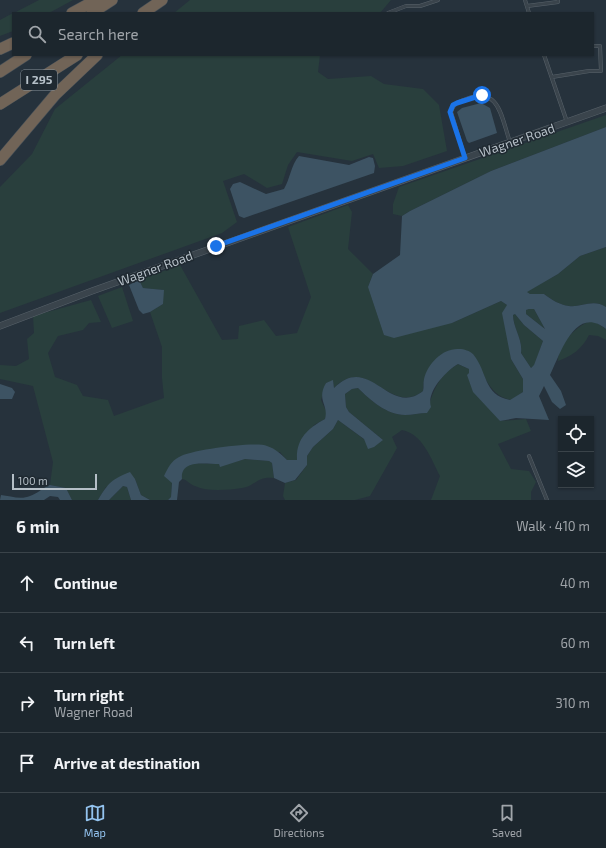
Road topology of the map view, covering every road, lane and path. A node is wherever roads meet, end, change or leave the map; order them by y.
1 (96, 0) edge
2 (112, 0) edge
3 (162, 0) edge
4 (438, 0) edge
5 (525, 0) edge
6 (558, 0) edge
7 (527, 6) junction
8 (401, 8) junction
9 (74, 12) edge
10 (94, 12) edge
11 (144, 12) edge
12 (391, 12) edge
13 (402, 12) edge
14 (529, 12) edge
15 (12, 43) edge
16 (594, 46) edge
17 (600, 46) junction
18 (606, 46) edge
19 (0, 49) edge
20 (24, 56) edge
21 (75, 56) edge
22 (96, 56) edge
23 (544, 56) edge
24 (601, 71) junction
25 (0, 72) edge
26 (606, 72) edge
27 (552, 77) junction
28 (0, 104) edge
29 (606, 108) edge
30 (567, 122) junction
31 (510, 142) junction
32 (465, 158) junction
33 (0, 160) edge
34 (0, 326) edge
35 (529, 456) dead end
36 (547, 500) edge

1 - 9 highway
2 - 10 highway
3 - 11 highway
4 - 8 lane
5 - 7 lane
6 - 7 lane
7 - 14 lane
8 - 12 lane
8 - 13 lane
15 - 19 highway
16 - 17 lane
17 - 18 lane
17 - 24 lane
20 - 25 highway, I 295
21 - 28 highway, I 295
22 - 33 highway
23 - 27 lane
24 - 26 lane
24 - 27 lane
27 - 30 lane
29 - 30 street, Wagner Road
30 - 31 street, Wagner Road
31 - 32 street, Wagner Road
31 - 32 lane
32 - 34 street, Wagner Road
35 - 36 lane

